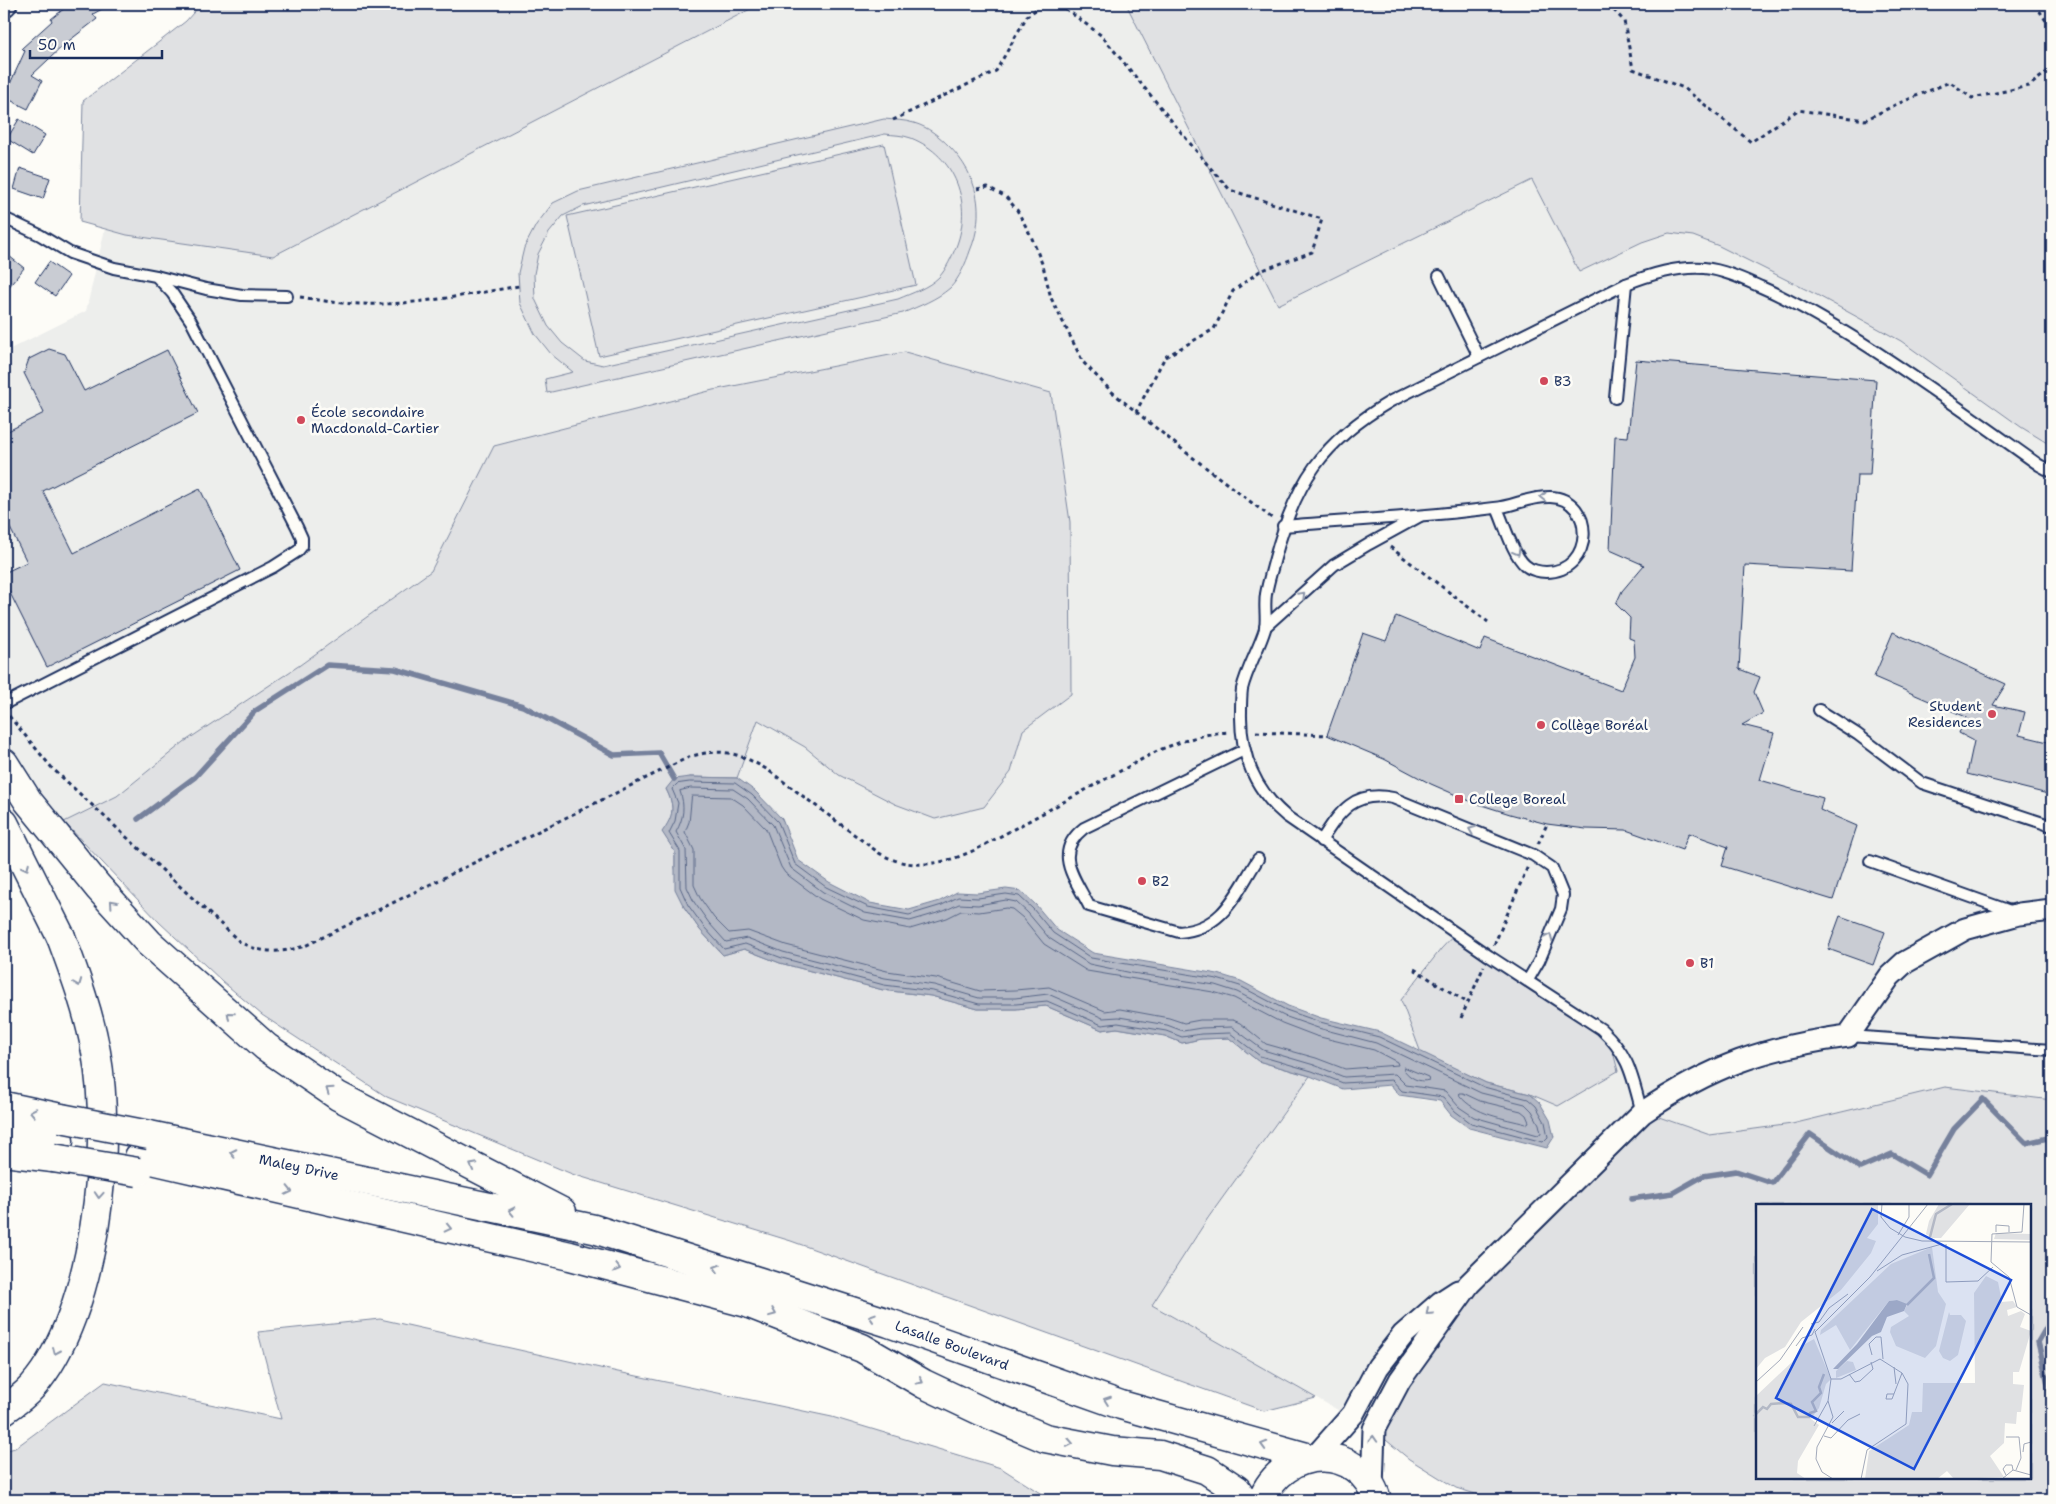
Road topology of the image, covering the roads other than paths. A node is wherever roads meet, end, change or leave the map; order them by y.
1 (4, 218) edge
2 (156, 276) junction
3 (1439, 276) dead end
4 (1626, 284) junction
5 (287, 296) road end
6 (1479, 357) junction
7 (1615, 398) dead end
8 (2052, 472) edge
9 (1497, 508) junction
10 (1424, 514) junction
11 (1284, 526) junction
12 (1265, 627) junction
13 (4, 704) edge
14 (1818, 710) dead end
15 (1244, 750) junction
16 (4, 763) edge
17 (4, 823) edge
18 (2052, 826) edge
19 (1321, 841) junction
20 (1258, 859) dead end
21 (1870, 861) dead end
22 (2052, 910) edge
23 (2019, 914) junction
24 (1528, 980) junction
25 (1848, 1036) junction
26 (2052, 1050) edge
27 (4, 1106) edge
28 (1642, 1113) junction
29 (4, 1130) edge
30 (58, 1139) junction
31 (4, 1152) edge
32 (142, 1155) junction
33 (594, 1229) junction
34 (1469, 1284) junction
35 (4, 1410) edge
36 (1312, 1458) junction
37 (1377, 1495) edge
38 (1243, 1500) edge
39 (1262, 1500) edge

1 - 2 lane
2 - 5 lane
2 - 13 lane
3 - 6 lane
4 - 6 lane
4 - 7 lane
4 - 8 lane
6 - 11 lane
9 -> 9 lane
9 - 10 lane
10 - 11 lane
12 -> 10 lane
11 - 12 lane
12 - 15 lane
14 - 18 lane
15 - 19 lane
15 - 20 lane
33 -> 16 main road
17 -> 35 main road
19 - 24 lane
24 -> 19 lane
21 - 23 lane
22 - 23 street
23 - 25 street
24 - 28 lane
25 - 26 lane
25 - 28 street
30 -> 27 main road, Maley Drive
28 - 34 street
29 - 30 main road, Maley Drive
30 - 31 main road
30 - 32 main road, Maley Drive, bridge
30 - 32 main road, bridge
33 -> 32 main road, Maley Drive
32 -> 38 main road, Maley Drive
36 -> 33 main road, Lasalle Boulevard
34 -> 36 street
37 -> 34 street
36 - 37 main road, Lasalle Boulevard
36 - 39 main road

